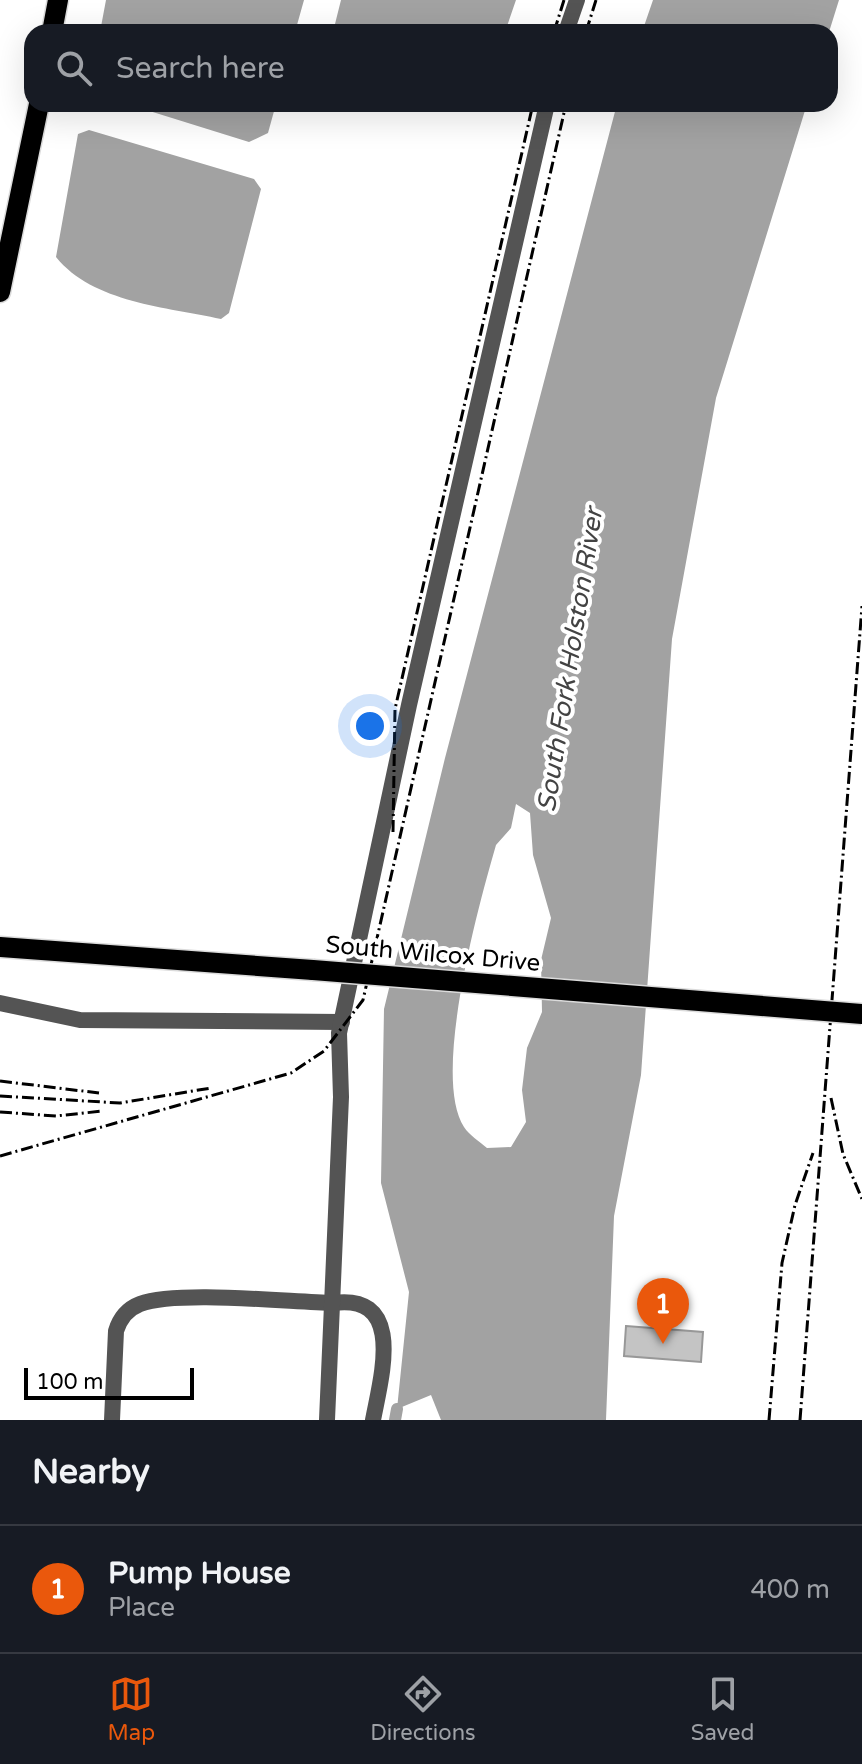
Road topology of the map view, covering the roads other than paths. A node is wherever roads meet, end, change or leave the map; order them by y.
1 (58, 0) edge
2 (577, 0) edge
3 (54, 24) edge
4 (569, 24) edge
5 (37, 112) edge
6 (545, 112) edge
7 (0, 292) edge
8 (0, 947) edge
9 (0, 1003) edge
10 (862, 1014) edge
11 (342, 1022) junction
12 (333, 1303) junction
13 (112, 1420) edge
14 (327, 1420) edge
15 (373, 1420) edge

1 - 3 main road
2 - 4 lane
5 - 7 main road
6 - 11 lane
8 - 10 main road, South Wilcox Drive, bridge
9 - 11 lane
11 - 12 lane
12 - 13 lane
12 - 14 lane
12 - 15 lane

